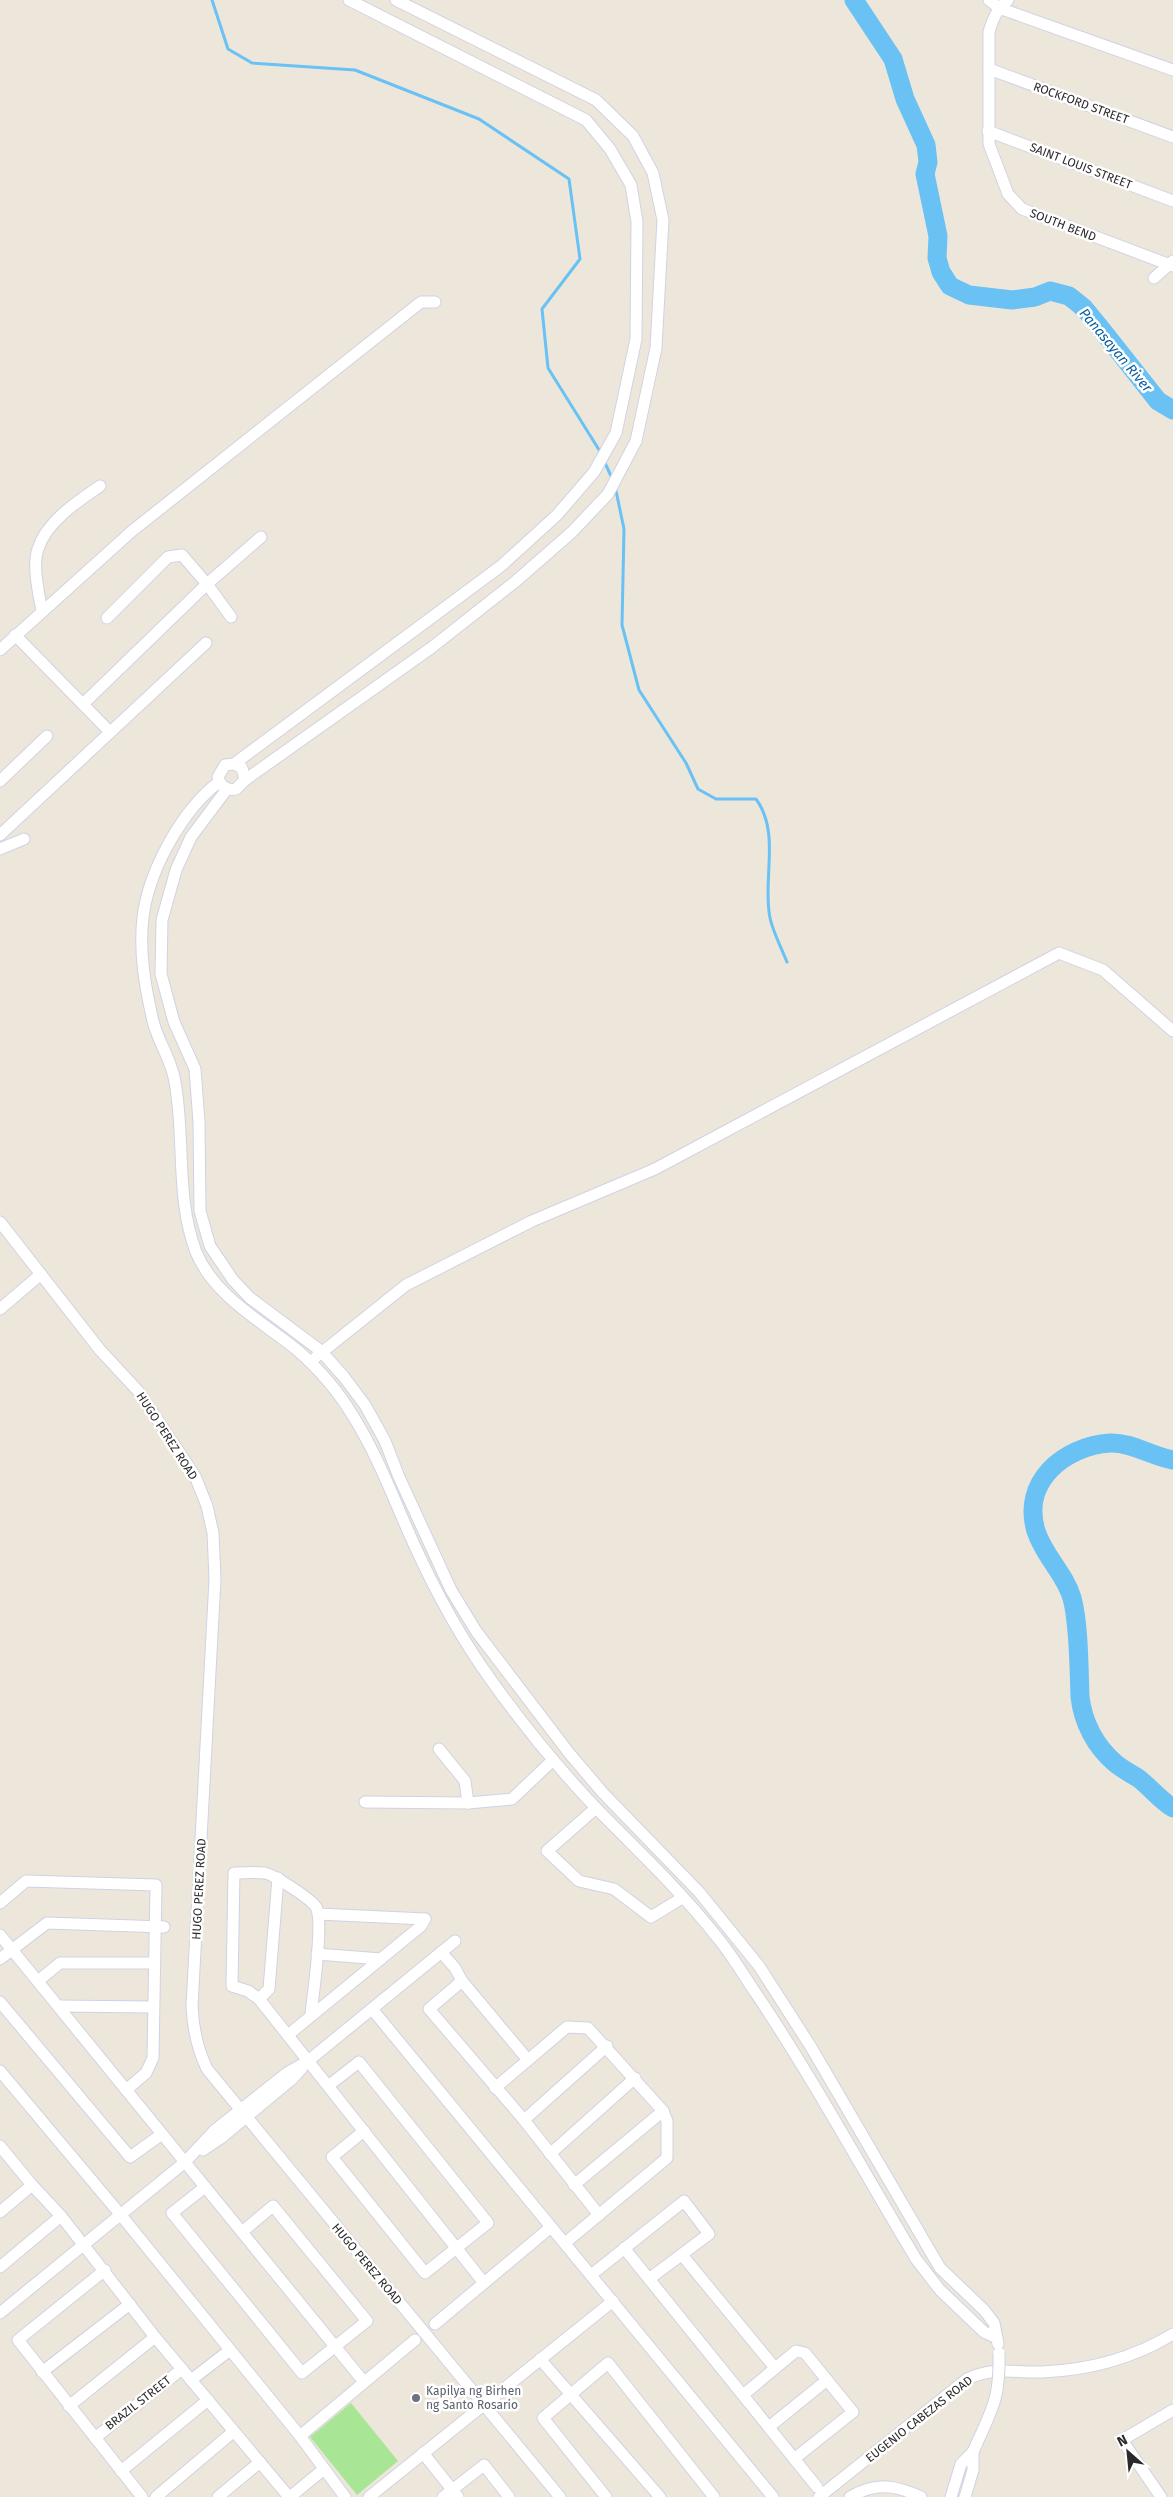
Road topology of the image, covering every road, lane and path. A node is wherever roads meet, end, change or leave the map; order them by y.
1 (349, 0) edge
2 (396, 0) edge
3 (989, 0) edge
4 (1004, 4) edge
5 (989, 69) junction
6 (1173, 70) edge
7 (988, 132) junction
8 (1173, 137) edge
9 (1173, 201) edge
10 (1172, 264) edge
11 (1154, 278) dead end
12 (435, 302) dead end
13 (100, 486) dead end
14 (261, 537) dead end
15 (207, 584) junction
16 (42, 611) junction
17 (231, 617) dead end
18 (107, 618) dead end
19 (15, 635) junction
20 (206, 643) dead end
21 (0, 650) edge
22 (82, 704) junction
23 (110, 732) junction
24 (47, 736) dead end
25 (234, 764) junction
26 (244, 780) junction
27 (0, 781) edge
28 (223, 785) junction
29 (0, 835) edge
30 (24, 839) dead end
31 (0, 849) edge
32 (1173, 1031) edge
33 (0, 1222) edge
34 (210, 1246) junction
35 (196, 1252) junction
36 (41, 1274) junction
37 (0, 1309) edge
38 (321, 1351) junction
39 (311, 1363) junction
40 (439, 1749) dead end
41 (554, 1760) junction
42 (365, 1802) dead end
43 (468, 1803) junction
44 (596, 1808) junction
45 (278, 1878) junction
46 (682, 1898) junction
47 (0, 1903) edge
48 (318, 1914) junction
49 (159, 1926) junction
50 (0, 1935) edge
51 (455, 1941) dead end
52 (12, 1950) junction
53 (441, 1952) junction
54 (317, 1954) junction
55 (0, 1959) edge
56 (381, 1959) junction
57 (154, 1963) junction
58 (462, 1981) junction
59 (38, 1982) junction
60 (259, 1999) junction
61 (0, 2002) edge
62 (58, 2006) junction
63 (152, 2007) junction
64 (372, 2009) junction
65 (311, 2014) junction
66 (288, 2035) junction
67 (607, 2046) junction
68 (528, 2060) junction
69 (308, 2061) junction
70 (1, 2074) edge
71 (635, 2078) junction
72 (328, 2086) junction
73 (495, 2088) junction
74 (126, 2090) junction
75 (664, 2110) junction
76 (243, 2114) junction
77 (524, 2120) junction
78 (364, 2131) junction
79 (162, 2134) junction
80 (2, 2151) edge
81 (550, 2154) junction
82 (185, 2162) junction
83 (32, 2185) junction
84 (574, 2185) junction
85 (205, 2187) junction
86 (0, 2212) edge
87 (120, 2214) junction
88 (599, 2215) junction
89 (61, 2216) junction
90 (551, 2227) junction
91 (242, 2232) junction
92 (565, 2243) junction
93 (83, 2244) junction
94 (456, 2248) junction
95 (624, 2248) junction
96 (682, 2254) junction
97 (0, 2267) edge
98 (105, 2270) junction
99 (590, 2275) junction
100 (649, 2279) junction
101 (484, 2283) junction
102 (612, 2302) junction
103 (130, 2304) junction
104 (0, 2313) edge
105 (434, 2324) dead end
106 (1173, 2334) edge
107 (155, 2337) junction
108 (997, 2338) junction
109 (415, 2340) dead end
110 (335, 2346) junction
111 (230, 2350) junction
112 (540, 2359) junction
113 (775, 2368) junction
114 (182, 2369) junction
115 (42, 2372) junction
116 (191, 2380) junction
117 (827, 2380) junction
118 (364, 2382) junction
119 (571, 2392) junction
120 (743, 2395) junction
121 (208, 2400) junction
122 (484, 2405) junction
123 (69, 2406) junction
124 (1173, 2410) edge
125 (769, 2427) junction
126 (233, 2432) junction
127 (300, 2436) junction
128 (94, 2438) junction
129 (975, 2448) junction
130 (423, 2453) junction
131 (794, 2459) junction
132 (260, 2462) junction
133 (324, 2469) junction
134 (121, 2472) junction
135 (818, 2492) edge
136 (451, 2495) edge
137 (142, 2497) edge
138 (156, 2497) edge
139 (218, 2497) edge
140 (289, 2497) edge
141 (345, 2497) edge
142 (369, 2497) edge
143 (509, 2497) edge
144 (560, 2497) edge
145 (606, 2497) edge
146 (660, 2497) edge
147 (714, 2497) edge
148 (773, 2497) edge
149 (850, 2497) edge
150 (922, 2497) edge
151 (951, 2497) edge
152 (965, 2497) edge
153 (1161, 2497) edge

1 - 25 street
2 - 26 street
3 - 4 street
4 - 5 street, SOUTH BEND
4 - 6 street
5 - 7 street, SOUTH BEND
5 - 8 street, ROCKFORD STREET
7 - 9 street, SAINT LOUIS STREET
7 - 10 street, SOUTH BEND
10 - 11 street
12 - 16 street
13 - 16 street
14 - 15 street
15 - 17 street
15 - 18 street
15 - 22 street
16 - 19 street
19 - 21 street
19 - 22 street
20 - 23 street
22 - 23 street
23 - 29 street
24 - 27 street
25 - 26 street
25 - 28 street
26 - 28 street
28 - 34 street
28 - 35 street
30 - 31 street
32 - 38 street
33 - 36 street, HUGO PEREZ ROAD
34 - 35 street
34 - 38 street
35 - 39 street
36 - 37 street
36 - 76 street, HUGO PEREZ ROAD
38 - 39 street
38 - 108 street
39 - 41 street
40 - 43 street
41 - 43 street
41 - 44 street
42 - 43 street
44 - 46 street
44 - 46 street
45 - 48 street
45 - 60 street
45 - 60 street
46 - 108 street
47 - 49 street
48 - 54 street
48 - 56 street
49 - 52 street
49 - 57 street
50 - 52 street
51 - 53 street
52 - 55 street
52 - 59 street
53 - 58 street
53 - 64 street
54 - 56 street
54 - 65 street
56 - 65 street
57 - 59 street
57 - 63 street
58 - 68 street
58 - 73 street
59 - 62 street
60 - 66 street
61 - 79 street
62 - 63 street
62 - 74 street
63 - 74 street
64 - 69 street
64 - 90 street
65 - 66 street
66 - 69 street
67 - 68 street
67 - 71 street
67 - 77 street
68 - 73 street
69 - 72 street
69 - 76 street
70 - 87 street
71 - 75 street
71 - 81 street
72 - 78 street
72 - 94 street
73 - 77 street
74 - 79 street
75 - 84 street
75 - 88 street
76 - 82 street
76 - 122 street, HUGO PEREZ ROAD
77 - 81 street
78 - 94 street
78 - 94 street
79 - 82 street
80 - 83 street
81 - 84 street
82 - 85 street
82 - 87 street
83 - 86 street
83 - 89 street
84 - 88 street
85 - 91 street
85 - 110 street
87 - 93 street
87 - 111 street
88 - 92 street
89 - 93 street
89 - 97 street
90 - 92 street
90 - 101 street
91 - 110 street
91 - 110 street
92 - 99 street
93 - 98 street
93 - 104 street
94 - 101 street
95 - 96 street
95 - 99 street
95 - 100 street
96 - 100 street
96 - 113 street
98 - 103 street
98 - 115 street
99 - 102 street
100 - 120 street
101 - 105 street
102 - 112 street
102 - 148 street
103 - 107 street
103 - 115 street
106 - 135 street, EUGENIO CABEZAS ROAD
107 - 114 street
107 - 123 street
108 - 129 street, bridge
109 - 118 street
110 - 118 street
111 - 116 street
111 - 127 street
112 - 119 street
112 - 122 street
113 - 117 street
113 - 120 street
114 - 116 street
114 - 128 street, BRAZIL STREET
115 - 123 street
116 - 121 street
117 - 125 street
117 - 131 street
118 - 127 street
119 - 145 street
119 - 146 street
119 - 147 street
120 - 125 street
121 - 126 street
121 - 134 street
122 - 130 street
122 - 144 street, HUGO PEREZ ROAD
123 - 128 street
124 - 153 street
125 - 131 street
126 - 132 street
126 - 138 street
127 - 133 street
128 - 134 street
129 - 151 street
129 - 152 street
130 - 136 street
130 - 142 street
131 - 135 street
132 - 139 street
132 - 140 street
133 - 140 street
133 - 141 street
134 - 137 street
136 - 143 street
149 - 150 street

